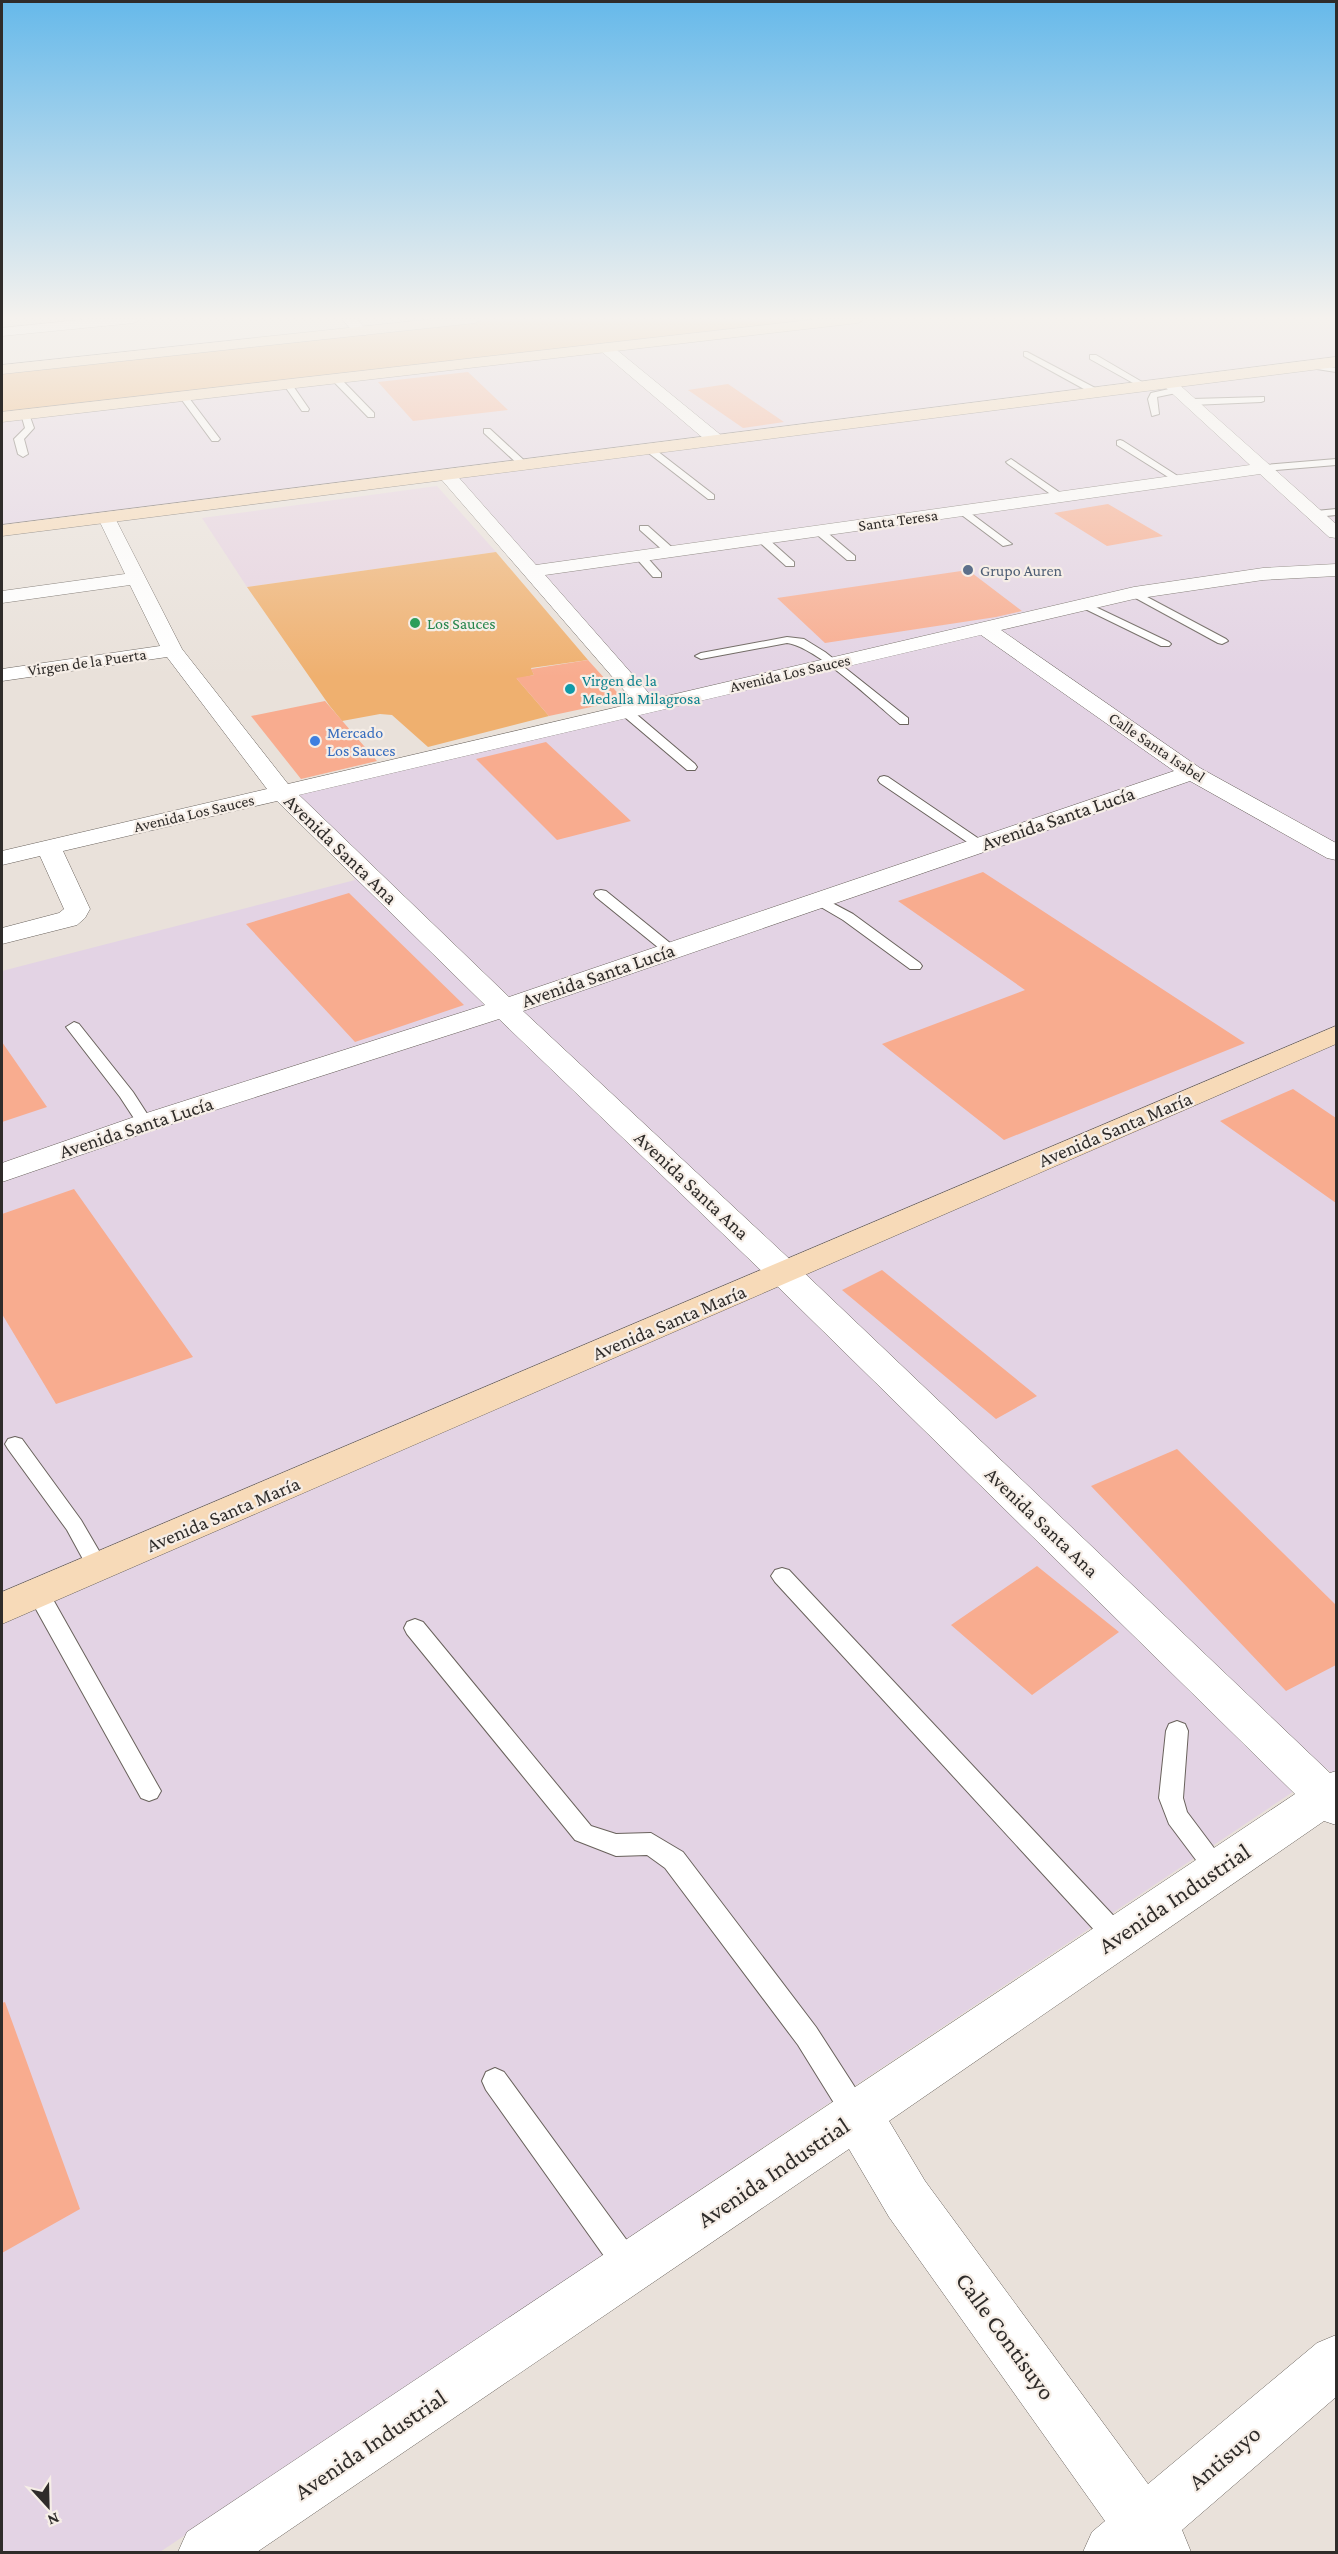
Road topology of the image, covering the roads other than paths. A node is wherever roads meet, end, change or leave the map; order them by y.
1 (19, 438) edge
2 (496, 438) edge
3 (730, 438) edge
4 (1233, 438) edge
5 (716, 440) joint
6 (1120, 443) dead end
7 (650, 448) junction
8 (23, 454) dead end
9 (1011, 462) dead end
10 (1336, 462) edge
11 (524, 465) junction
12 (1266, 468) junction
13 (447, 475) junction
14 (1179, 480) junction
15 (1059, 496) junction
16 (711, 497) dead end
17 (962, 511) junction
18 (1336, 512) edge
19 (1316, 514) junction
20 (107, 518) junction
21 (644, 528) dead end
22 (2, 531) edge
23 (819, 531) junction
24 (1336, 533) edge
25 (762, 539) junction
26 (1007, 544) dead end
27 (671, 552) junction
28 (639, 556) junction
29 (851, 558) dead end
30 (790, 564) dead end
31 (1336, 570) edge
32 (531, 571) junction
33 (657, 574) dead end
34 (138, 578) junction
35 (1134, 593) junction
36 (2, 597) edge
37 (1083, 604) junction
38 (985, 628) junction
39 (1222, 641) dead end
40 (1165, 644) dead end
41 (172, 650) junction
42 (701, 656) dead end
43 (834, 663) junction
44 (2, 675) edge
45 (649, 706) junction
46 (625, 711) junction
47 (904, 722) dead end
48 (691, 767) dead end
49 (1192, 773) junction
50 (884, 780) dead end
51 (282, 792) junction
52 (981, 845) junction
53 (49, 848) junction
54 (1336, 854) edge
55 (2, 858) edge
56 (602, 894) dead end
57 (819, 900) junction
58 (2, 936) edge
59 (669, 950) junction
60 (915, 966) dead end
61 (504, 1008) junction
62 (74, 1027) dead end
63 (1336, 1034) edge
64 (145, 1123) junction
65 (2, 1173) edge
66 (784, 1273) junction
67 (15, 1444) dead end
68 (98, 1568) junction
69 (782, 1576) dead end
70 (38, 1593) junction
71 (2, 1609) edge
72 (415, 1628) dead end
73 (1177, 1731) dead end
74 (149, 1791) dead end
75 (1333, 1797) edge
76 (1217, 1868) junction
77 (1117, 1936) junction
78 (495, 2081) dead end
79 (857, 2115) junction
80 (630, 2269) junction
81 (1336, 2362) edge
82 (1139, 2544) edge
83 (207, 2553) edge

1 - 8 lane
2 - 11 lane
3 - 5 street
4 - 12 street
5 - 7 street
6 - 14 lane
7 - 11 street
7 - 16 lane
9 - 15 lane
10 - 12 lane
11 - 13 street
12 - 14 street, Santa Teresa
12 - 19 street
13 - 20 street
13 - 32 street
14 - 15 street, Santa Teresa
15 - 17 street, Santa Teresa
17 - 23 street, Santa Teresa
17 - 26 lane
18 - 19 lane
19 - 24 street
20 - 22 street
20 - 34 street, Avenida Santa Ana
21 - 27 lane
23 - 25 street, Santa Teresa
23 - 29 lane
25 - 27 street, Santa Teresa
25 - 30 lane
27 - 28 street, Santa Teresa
28 - 32 street, Santa Teresa
28 - 33 lane
31 - 35 street, Avenida Los Sauces
32 - 45 street
34 - 36 street
34 - 41 street, Avenida Santa Ana
35 - 37 street, Avenida Los Sauces
35 - 39 lane
37 - 38 street, Avenida Los Sauces
37 - 40 lane
38 - 43 street, Avenida Los Sauces
38 - 49 street, Calle Santa Isabel
41 - 44 street, Virgen de la Puerta
41 - 51 street, Avenida Santa Ana
42 - 43 lane
43 - 45 street, Avenida Los Sauces
43 - 47 lane
45 - 46 street, Avenida Los Sauces
46 - 48 lane
46 - 51 street, Avenida Los Sauces
49 - 52 street, Avenida Santa Lucía
49 - 54 street, Calle Santa Isabel
50 - 52 lane
51 - 53 street, Avenida Los Sauces
51 - 61 street, Avenida Santa Ana
52 - 57 street, Avenida Santa Lucía
53 - 55 street, Avenida Los Sauces
53 - 58 street
56 - 59 lane
57 - 59 street, Avenida Santa Lucía
57 - 60 lane
59 - 61 street, Avenida Santa Lucía
61 - 64 street, Avenida Santa Lucía
61 - 66 street, Avenida Santa Ana
62 - 64 lane
63 - 66 street, Avenida Santa María
64 - 65 street, Avenida Santa Lucía
66 - 68 street, Avenida Santa María
66 - 75 street, Avenida Santa Ana
67 - 68 lane
68 - 70 street, Avenida Santa María
69 - 77 lane
70 - 71 street, Avenida Santa María
70 - 74 lane
72 - 79 lane
73 - 76 lane
75 - 76 street, Avenida Industrial
76 - 77 street, Avenida Industrial
77 - 79 street, Avenida Industrial
78 - 80 lane
79 - 80 street, Avenida Industrial
79 - 82 street, Calle Contisuyo
80 - 83 street, Avenida Industrial
81 - 82 street, Antisuyo

